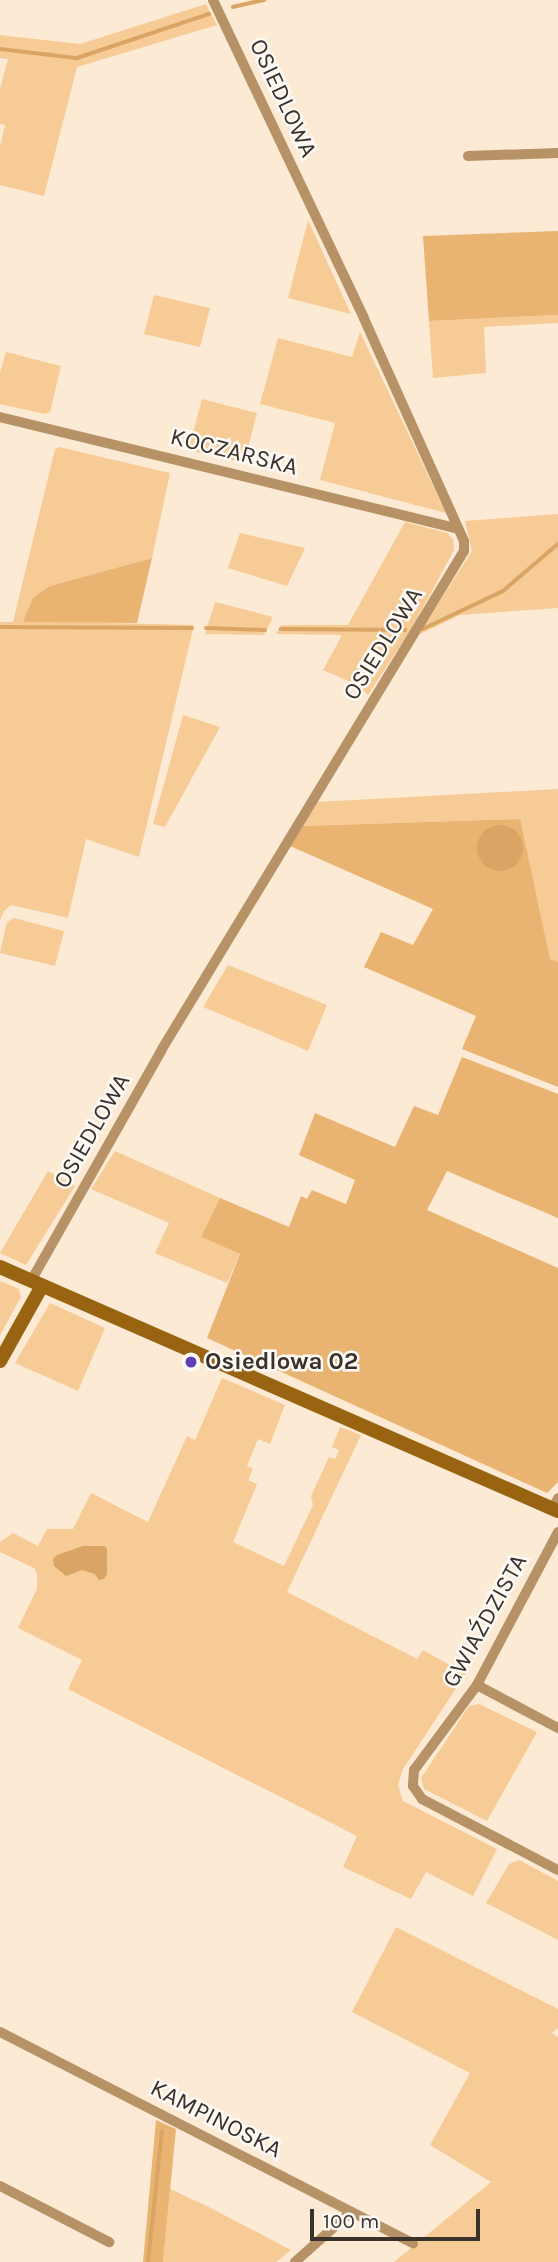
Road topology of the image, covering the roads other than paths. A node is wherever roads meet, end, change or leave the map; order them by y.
1 (213, 0) edge
2 (558, 153) edge
3 (468, 156) dead end
4 (0, 417) edge
5 (459, 529) junction
6 (0, 1267) edge
7 (36, 1283) junction
8 (0, 1361) edge
9 (556, 1505) edge
10 (558, 1532) edge
11 (477, 1685) junction
12 (558, 1728) edge
13 (558, 1870) edge
14 (0, 2032) edge
15 (0, 2186) edge
16 (351, 2212) junction
17 (109, 2242) dead end
18 (413, 2243) dead end
19 (295, 2262) edge

1 - 5 street, OSIEDLOWA
2 - 3 street
4 - 5 street, KOCZARSKA
5 - 7 street, OSIEDLOWA
6 - 7 street
7 - 8 street
7 - 9 street
10 - 11 street, GWIAŹDZISTA
11 - 12 street
11 - 13 street, GWIAŹDZISTA
14 - 16 street, KAMPINOSKA
15 - 17 street
16 - 18 street, KAMPINOSKA
16 - 19 street

